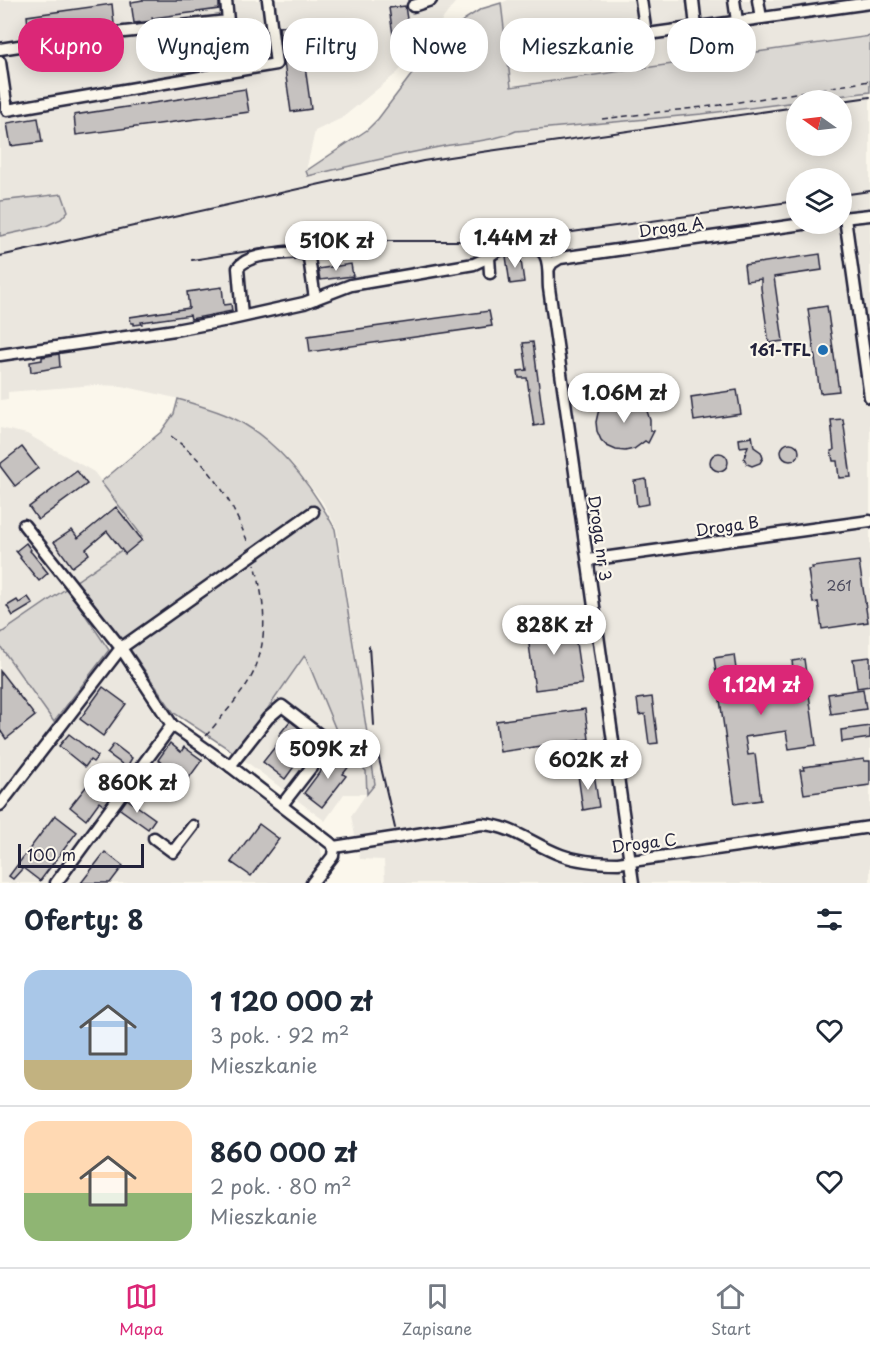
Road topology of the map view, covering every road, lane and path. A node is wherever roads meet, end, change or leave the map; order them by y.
1 (226, 0) edge
2 (268, 0) edge
3 (431, 0) edge
4 (641, 0) edge
5 (693, 0) edge
6 (734, 0) edge
7 (758, 0) edge
8 (870, 3) edge
9 (413, 6) dead end
10 (695, 18) edge
11 (737, 18) edge
12 (761, 18) junction
13 (756, 19) edge
14 (667, 31) edge
15 (0, 49) edge
16 (0, 62) edge
17 (870, 81) edge
18 (3, 110) edge
19 (602, 118) dead end
20 (870, 215) edge
21 (852, 217) edge
22 (786, 226) edge
23 (846, 234) edge
24 (489, 257) junction
25 (549, 268) junction
26 (490, 273) dead end
27 (315, 299) junction
28 (242, 316) junction
29 (864, 318) edge
30 (0, 355) edge
31 (870, 397) edge
32 (171, 436) dead end
33 (313, 512) dead end
34 (870, 520) edge
35 (24, 525) dead end
36 (253, 554) junction
37 (588, 560) junction
38 (121, 648) junction
39 (172, 725) junction
40 (199, 743) junction
41 (230, 766) junction
42 (0, 805) edge
43 (282, 805) junction
44 (193, 826) dead end
45 (870, 827) edge
46 (154, 838) dead end
47 (334, 848) junction
48 (630, 861) junction
49 (56, 883) edge
50 (312, 883) edge
51 (633, 883) edge

1 - 15 street
2 - 18 street
3 - 9 street
4 - 14 street
5 - 10 street
6 - 11 street
7 - 12 street
8 - 12 street
12 - 13 street
16 - 18 street
17 - 19 path
20 - 21 street
22 - 25 street, Droga A
23 - 29 street
24 - 25 street
24 - 26 street
24 - 27 street
25 - 37 street, Droga nr 3
27 - 28 street
27 - 28 street
28 - 30 street
29 - 31 street
32 - 36 path
33 - 36 street
34 - 37 street, Droga B
35 - 38 street
36 - 38 street
36 - 40 path
37 - 48 street, Droga nr 3
38 - 39 street
38 - 42 street
39 - 40 street
39 - 49 street
40 - 41 street
41 - 43 street
41 - 43 street
43 - 47 street
44 - 46 street
45 - 48 street, Droga C
47 - 48 street, Droga C
47 - 50 street
48 - 51 street, Droga nr 3

